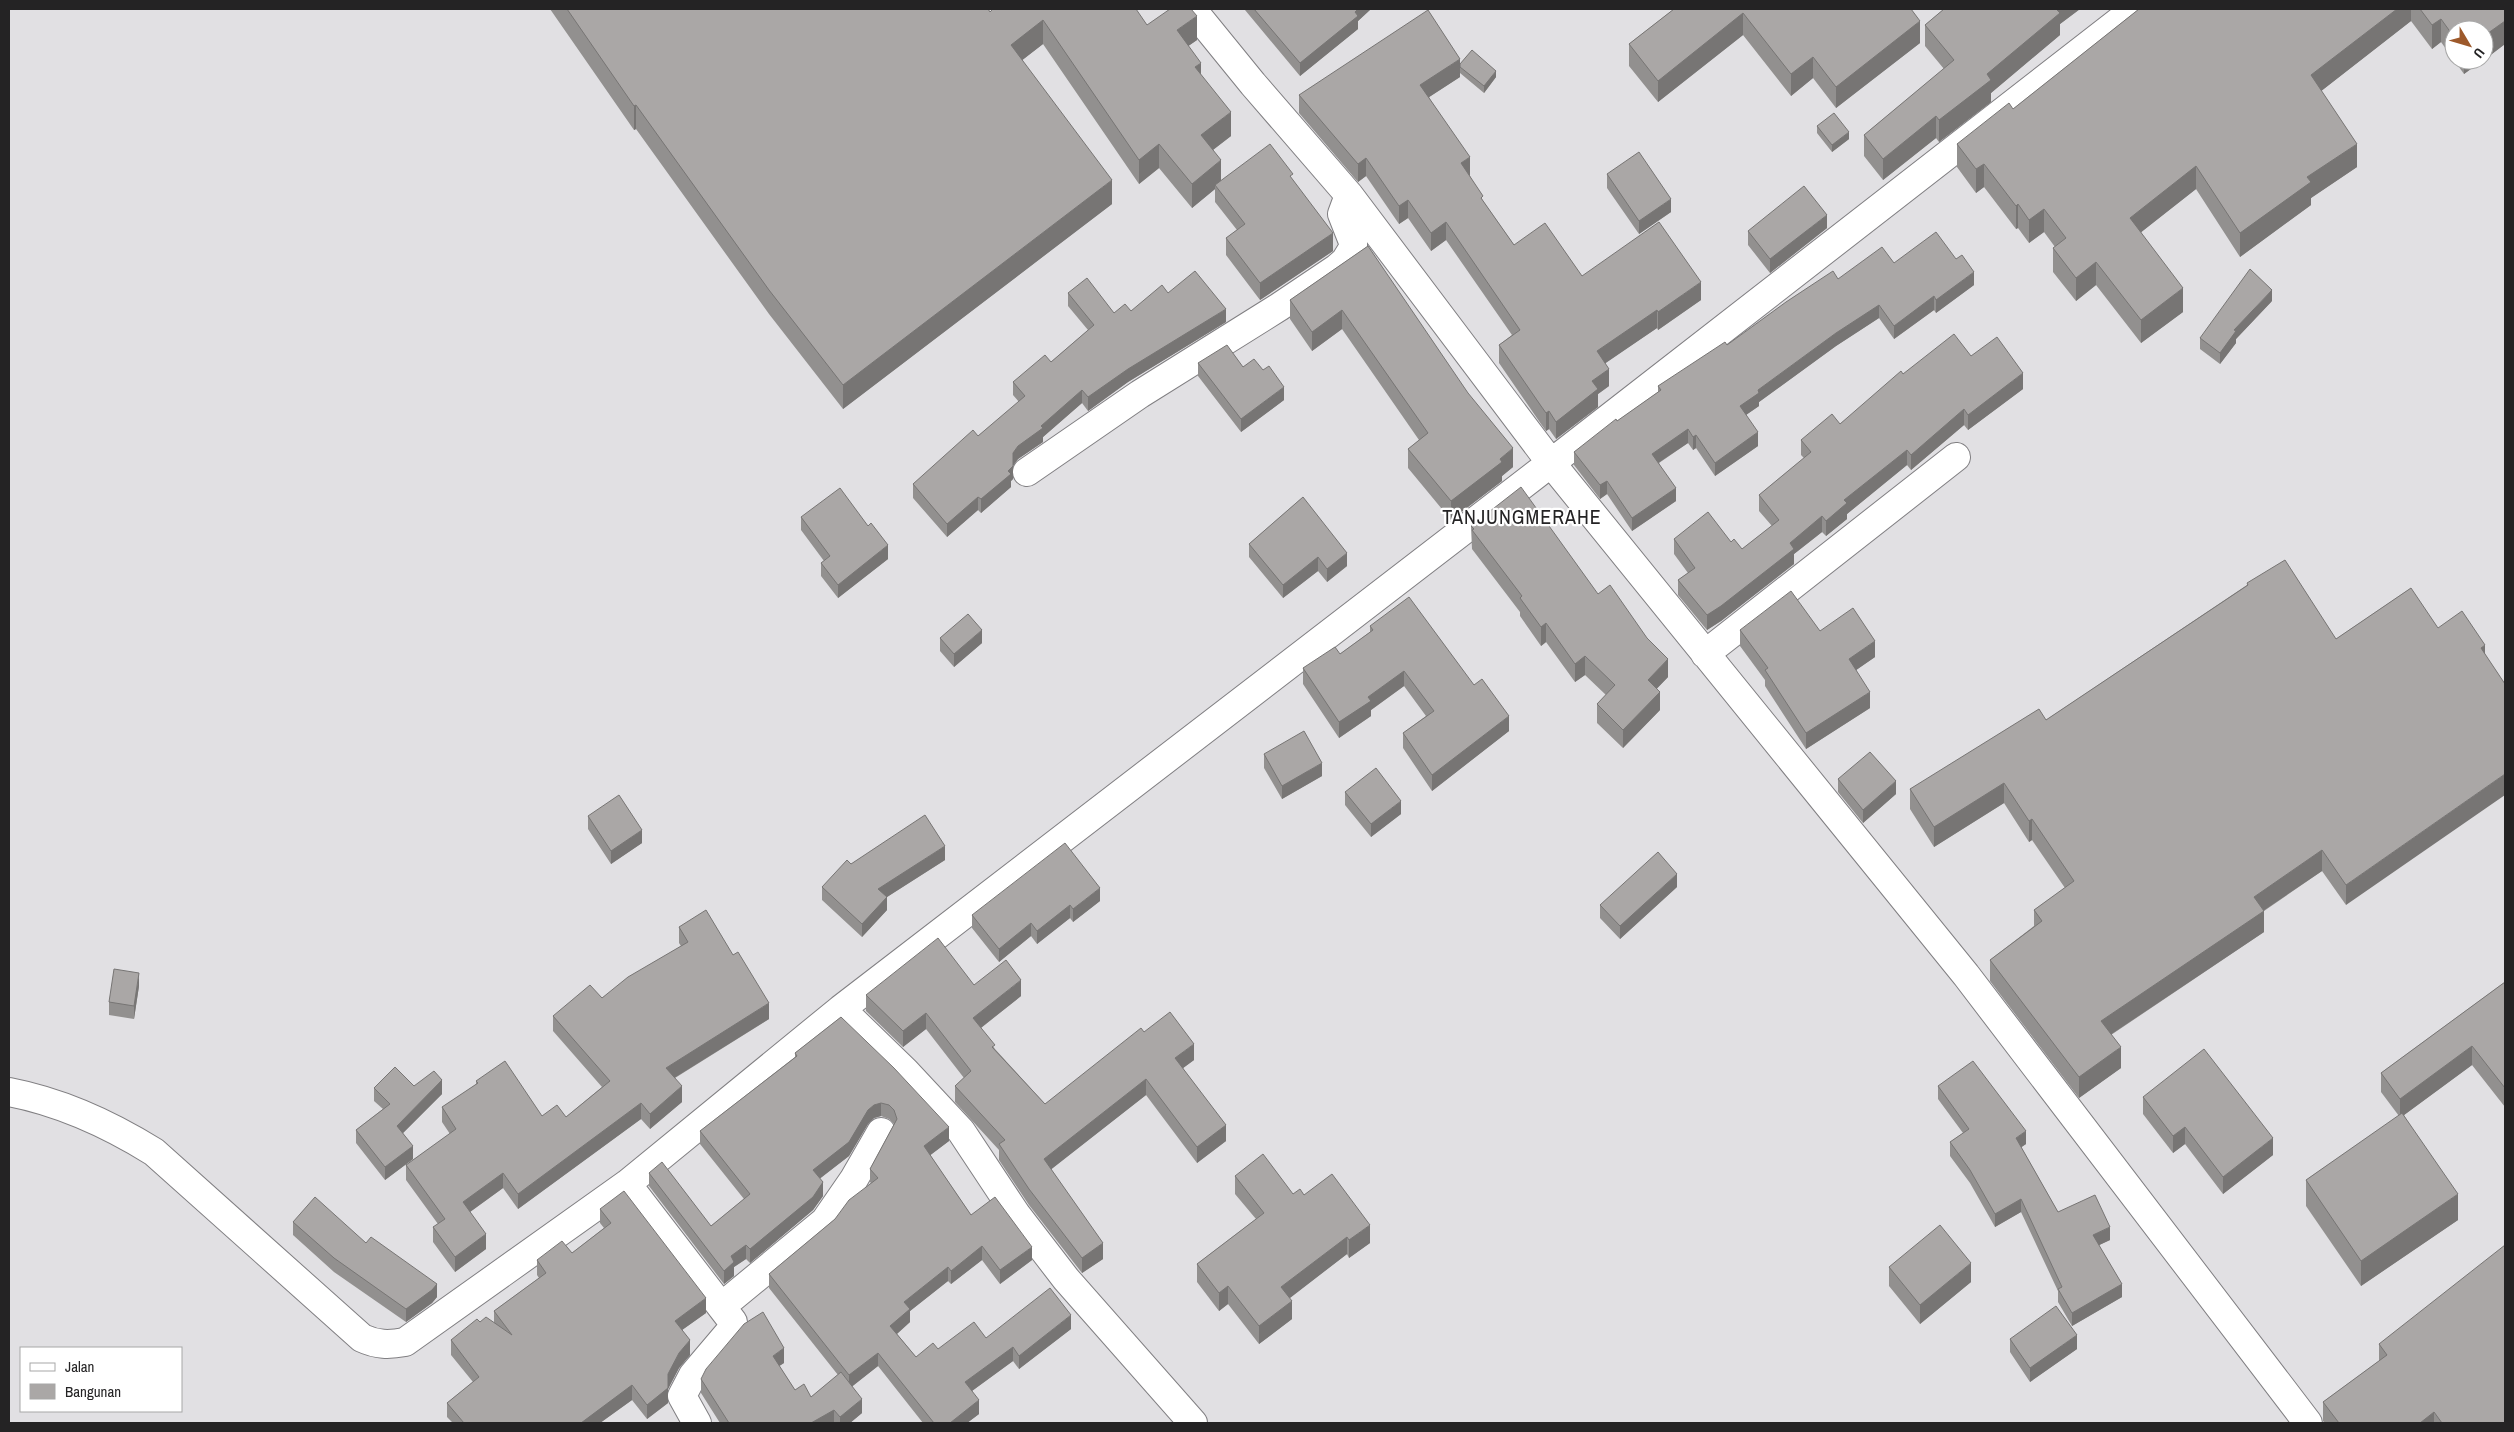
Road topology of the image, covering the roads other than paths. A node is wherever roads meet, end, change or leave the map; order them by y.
1 (1192, 9) edge
2 (2135, 9) edge
3 (1349, 195) junction
4 (1956, 456) dead end
5 (1550, 464) junction
6 (1027, 472) dead end
7 (1705, 654) junction
8 (841, 1009) junction
9 (9, 1092) edge
10 (881, 1132) dead end
11 (627, 1184) junction
12 (722, 1306) junction
13 (696, 1423) edge
14 (1193, 1423) edge
15 (2308, 1423) edge

1 - 3 street
2 - 5 street
3 - 5 street
3 - 6 street
4 - 7 street
5 - 7 street
5 - 8 street
7 - 15 street
8 - 11 street
8 - 14 street
9 - 11 street
10 - 12 street
11 - 12 street
12 - 13 street

